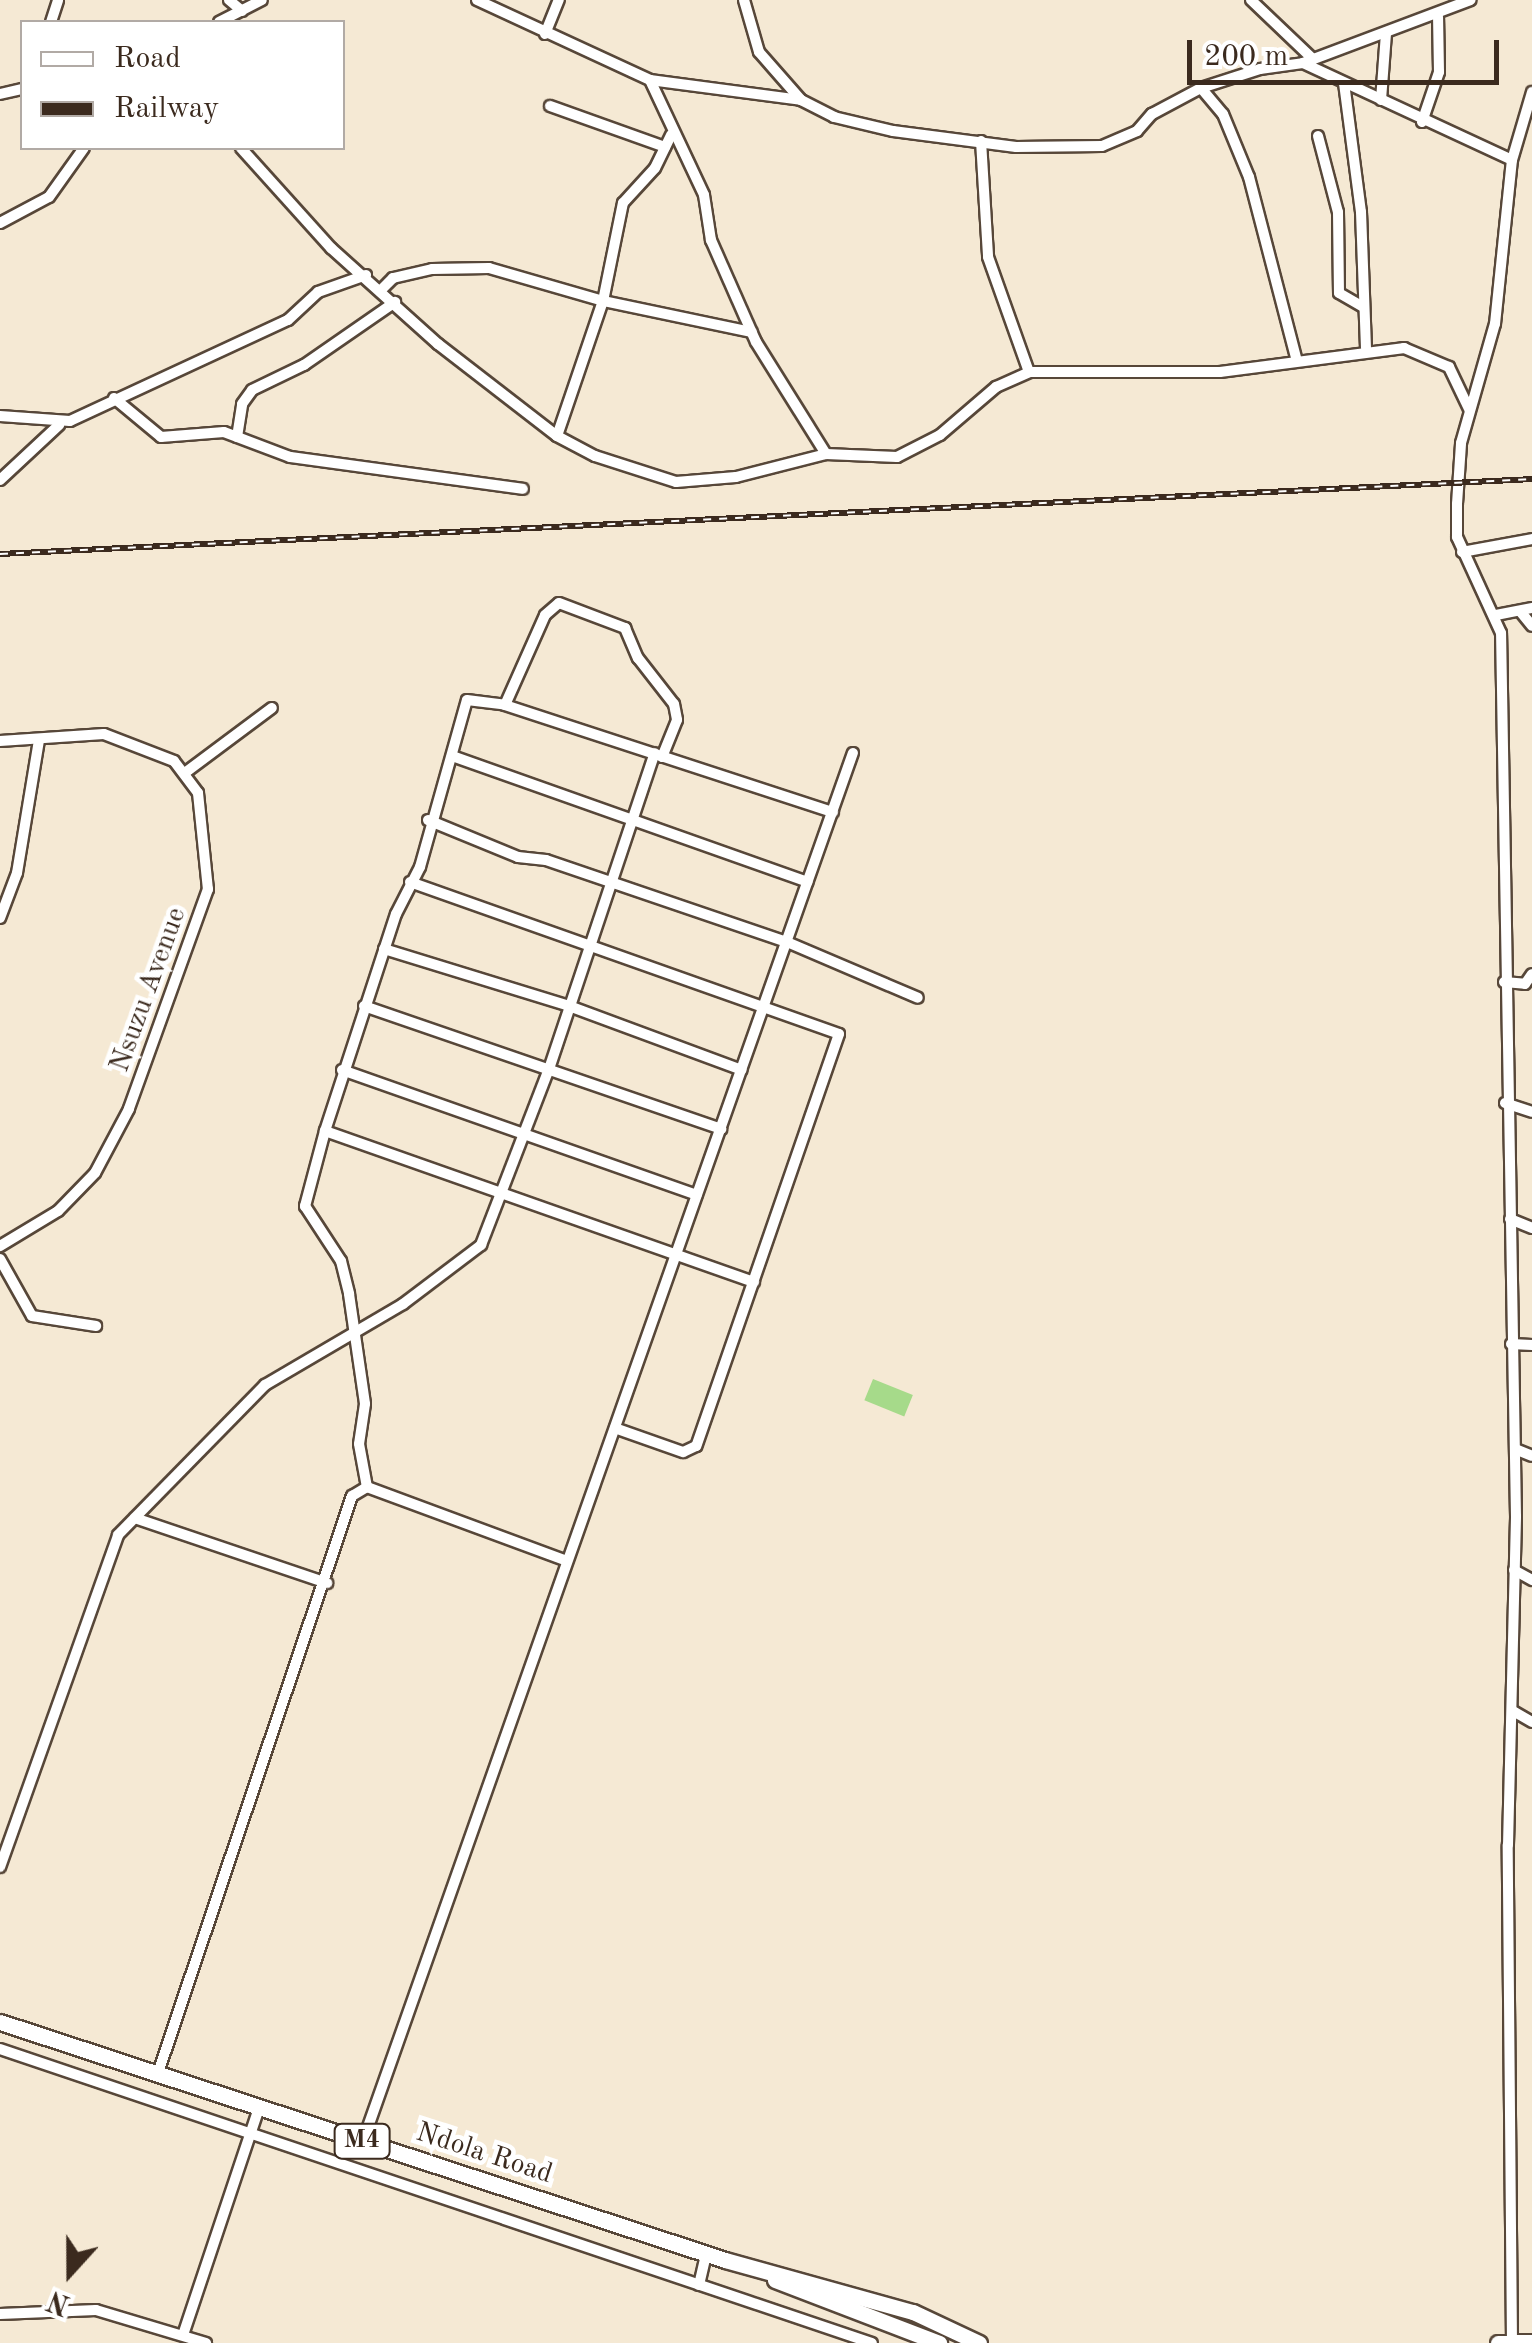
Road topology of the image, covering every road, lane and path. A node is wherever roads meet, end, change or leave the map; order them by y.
1 (229, 0) edge
2 (262, 0) edge
3 (477, 0) edge
4 (558, 0) edge
5 (744, 0) edge
6 (1251, 0) edge
7 (1472, 0) edge
8 (242, 11) junction
9 (1438, 17) junction
10 (223, 20) edge
11 (1386, 33) junction
12 (545, 34) junction
13 (1308, 61) junction
14 (650, 80) junction
15 (1344, 83) junction
16 (1201, 88) junction
17 (1532, 92) edge
18 (801, 100) junction
19 (1381, 100) junction
20 (550, 106) dead end
21 (1422, 122) junction
22 (671, 135) junction
23 (1318, 136) dead end
24 (981, 140) junction
25 (665, 147) junction
26 (83, 150) edge
27 (243, 150) edge
28 (1512, 160) junction
29 (0, 223) edge
30 (366, 275) junction
31 (382, 288) junction
32 (603, 301) junction
33 (395, 302) junction
34 (1363, 307) junction
35 (752, 332) junction
36 (1366, 348) junction
37 (1296, 358) junction
38 (1029, 372) junction
39 (114, 398) junction
40 (1470, 410) junction
41 (0, 416) edge
42 (59, 425) junction
43 (557, 436) junction
44 (237, 437) junction
45 (826, 454) junction
46 (0, 480) edge
47 (523, 489) dead end
48 (1532, 539) edge
49 (1462, 552) junction
50 (1526, 610) edge
51 (1496, 615) junction
52 (1532, 626) edge
53 (505, 705) junction
54 (272, 708) dead end
55 (39, 740) junction
56 (0, 742) edge
57 (854, 753) dead end
58 (659, 755) junction
59 (455, 756) junction
60 (186, 772) junction
61 (833, 812) junction
62 (632, 817) junction
63 (428, 820) junction
64 (410, 882) junction
65 (610, 882) junction
66 (808, 882) junction
67 (0, 918) edge
68 (590, 942) junction
69 (787, 942) junction
70 (384, 949) junction
71 (1530, 981) edge
72 (1504, 982) junction
73 (918, 998) dead end
74 (765, 1005) junction
75 (364, 1006) junction
76 (570, 1006) junction
77 (549, 1069) junction
78 (342, 1070) junction
79 (742, 1070) junction
80 (1505, 1103) junction
81 (1532, 1112) edge
82 (721, 1130) junction
83 (324, 1131) junction
84 (526, 1133) junction
85 (502, 1192) junction
86 (698, 1196) junction
87 (1510, 1219) junction
88 (1532, 1228) edge
89 (0, 1246) edge
90 (676, 1256) junction
91 (0, 1259) edge
92 (754, 1282) junction
93 (96, 1326) dead end
94 (351, 1330) junction
95 (1512, 1344) junction
96 (1532, 1345) edge
97 (615, 1428) junction
98 (1515, 1449) junction
99 (1532, 1456) edge
100 (366, 1487) junction
101 (135, 1518) junction
102 (567, 1561) junction
103 (1514, 1570) junction
104 (1532, 1580) edge
105 (326, 1582) junction
106 (1513, 1711) junction
107 (1532, 1722) edge
108 (0, 1868) edge
109 (0, 2022) edge
110 (0, 2049) edge
111 (157, 2076) junction
112 (259, 2108) junction
113 (252, 2136) junction
114 (362, 2141) junction
115 (706, 2254) junction
116 (725, 2260) junction
117 (699, 2284) junction
118 (0, 2314) edge
119 (164, 2329) junction
120 (183, 2335) junction
121 (1512, 2342) edge
122 (1532, 2342) edge
123 (160, 2343) edge
124 (206, 2343) edge
125 (872, 2343) edge
126 (939, 2343) edge
127 (980, 2343) edge
128 (1498, 2343) edge

1 - 8 street
2 - 8 street
3 - 12 street
4 - 12 street
5 - 18 street
6 - 13 street
7 - 9 street
8 - 10 street
9 - 11 street
9 - 21 street
11 - 13 street
11 - 19 street
12 - 14 street
13 - 15 street
13 - 16 street
14 - 18 street
14 - 22 street
15 - 19 street
15 - 34 street
16 - 24 street
16 - 37 street
17 - 28 street
18 - 24 street
19 - 21 street
20 - 25 street
21 - 28 street
22 - 25 street
22 - 35 street
23 - 34 street
24 - 38 street
25 - 32 street
26 - 29 street
27 - 30 street
28 - 40 street
30 - 31 street
30 - 39 street
31 - 32 street
31 - 33 street
32 - 35 street
32 - 43 street
33 - 43 street
33 - 44 street
34 - 36 street
35 - 45 street
36 - 37 street
36 - 40 street
37 - 38 street
38 - 45 street
39 - 42 street
39 - 44 street
40 - 49 street
41 - 42 street
42 - 46 street
43 - 45 street
44 - 47 street
48 - 49 street
49 - 51 street
50 - 51 street
50 - 52 street
51 - 72 street
53 - 58 street
53 - 58 street
53 - 59 street
54 - 60 street
55 - 56 street
55 - 60 street
55 - 67 street
57 - 61 street
58 - 61 street
58 - 62 street
59 - 62 street
59 - 63 street
60 - 89 street, Nsuzu Avenue
61 - 66 street
62 - 65 street
62 - 66 street
63 - 64 street
63 - 65 street
64 - 68 street
64 - 70 street
65 - 68 street
65 - 69 street
66 - 69 street
68 - 74 street
68 - 76 street
69 - 73 street
69 - 74 street
70 - 75 street
70 - 76 street
71 - 72 street
72 - 80 street
74 - 79 street
74 - 92 street
75 - 77 street
75 - 78 street
76 - 77 street
76 - 79 street
77 - 82 street
77 - 84 street
78 - 83 street
78 - 84 street
79 - 82 street
80 - 81 street
80 - 87 street
82 - 86 street
83 - 85 street
83 - 94 street
84 - 85 street
84 - 86 street
85 - 90 street
85 - 94 street
86 - 90 street
87 - 88 street
87 - 95 street
90 - 92 street
90 - 97 street
91 - 93 street
92 - 97 street
94 - 100 street
94 - 101 street
95 - 96 street
95 - 98 street
97 - 102 street
98 - 99 street
98 - 103 street
100 - 102 street
100 - 105 street
101 - 105 street
101 - 108 street
102 - 114 street
103 - 104 street
103 - 106 street
105 - 111 street
106 - 107 street
106 - 121 street
109 - 111 main road, Ndola Road / M4
110 - 113 street
111 - 112 main road, Ndola Road / M4
112 - 113 street
112 - 114 main road, Ndola Road / M4
113 - 117 street
113 - 120 street
114 - 115 main road, Ndola Road / M4
115 - 116 main road, Ndola Road / M4
115 - 117 street
116 - 126 main road, M4
116 - 127 main road, M4
117 - 125 street
118 - 119 street
119 - 120 street
119 - 123 street
120 - 124 street
121 - 122 main road
121 - 128 main road

